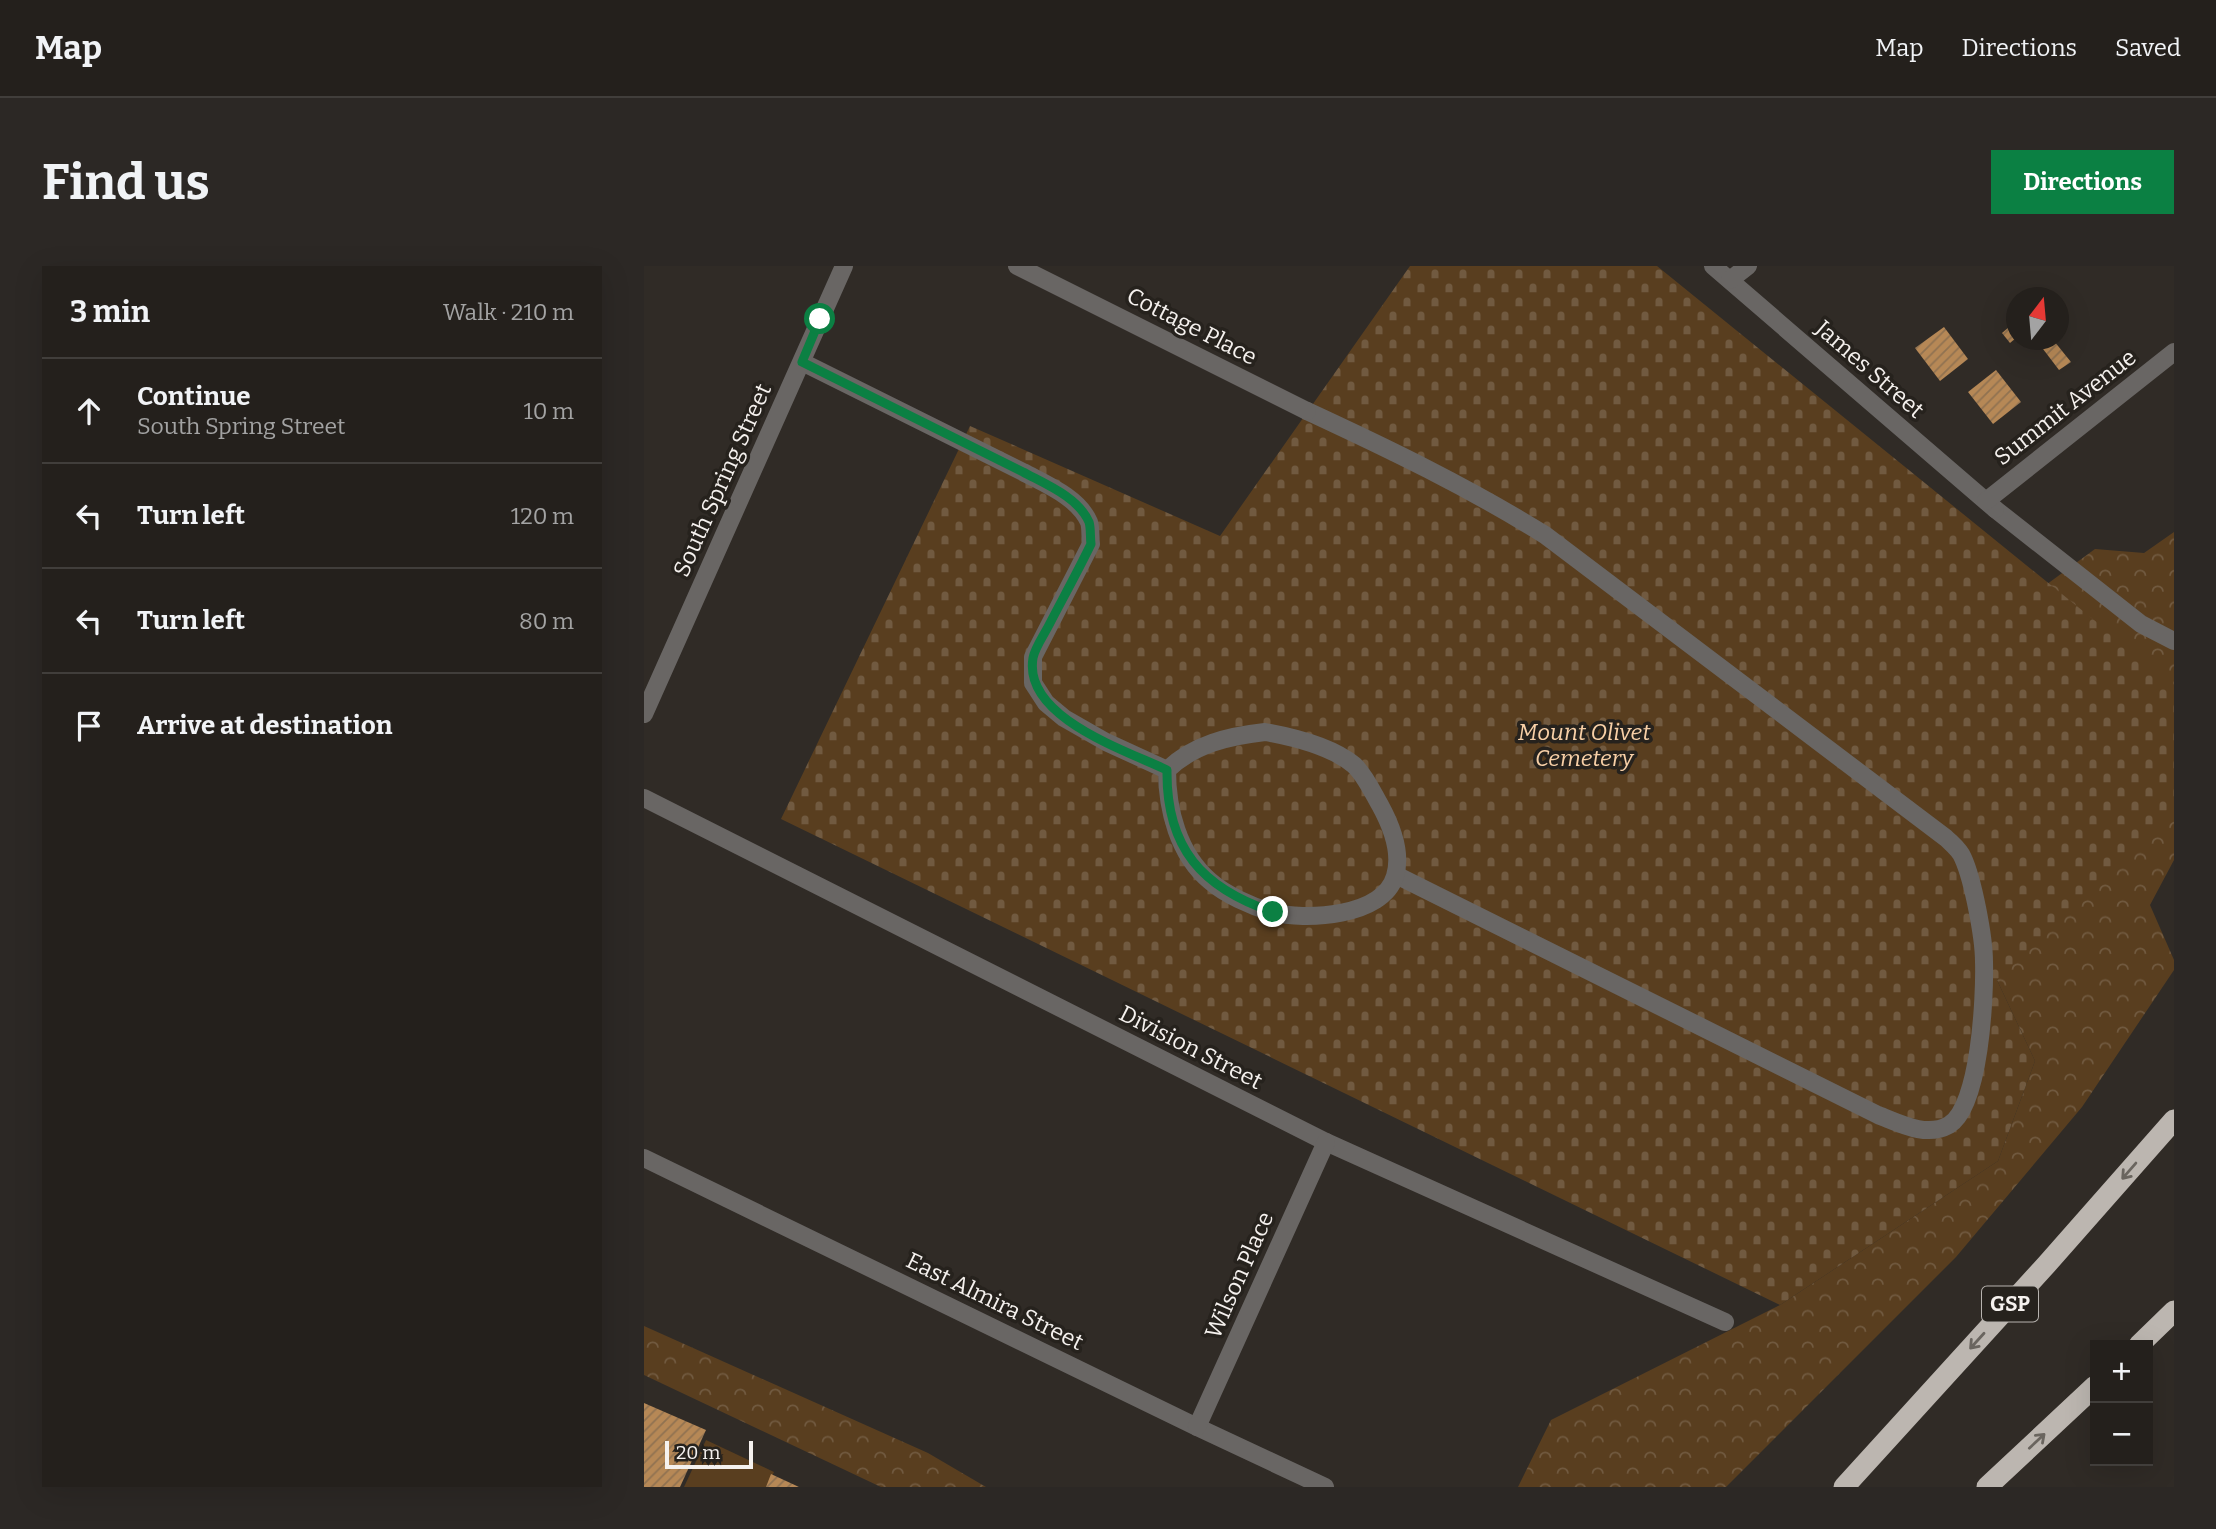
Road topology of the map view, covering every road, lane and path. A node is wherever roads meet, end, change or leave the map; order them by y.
1 (844, 266) edge
2 (1017, 266) edge
3 (1713, 266) edge
4 (1748, 266) edge
5 (1730, 280) junction
6 (2174, 352) edge
7 (802, 362) junction
8 (1991, 505) junction
9 (2174, 641) edge
10 (644, 714) edge
11 (1167, 770) junction
12 (644, 798) edge
13 (1396, 875) junction
14 (2174, 1120) edge
15 (1326, 1142) junction
16 (644, 1158) edge
17 (2174, 1311) edge
18 (1725, 1322) dead end
19 (2144, 1340) edge
20 (2090, 1392) edge
21 (1197, 1427) junction
22 (1325, 1487) edge
23 (1844, 1487) edge
24 (1987, 1487) edge

1 - 7 street, South Spring Street
2 - 13 street, Cottage Place
3 - 5 street, James Street
4 - 5 street
5 - 8 street, James Street
6 - 8 street, Summit Avenue
7 - 10 street, South Spring Street
7 - 11 street
8 - 9 street, James Street
11 - 13 street
11 - 13 street
12 - 15 street, Division Street
14 -> 23 highway, GSP
15 - 18 street, Division Street
15 - 21 street, Wilson Place
16 - 21 street, East Almira Street
17 - 19 highway
24 -> 20 highway
21 - 22 street, East Almira Street

